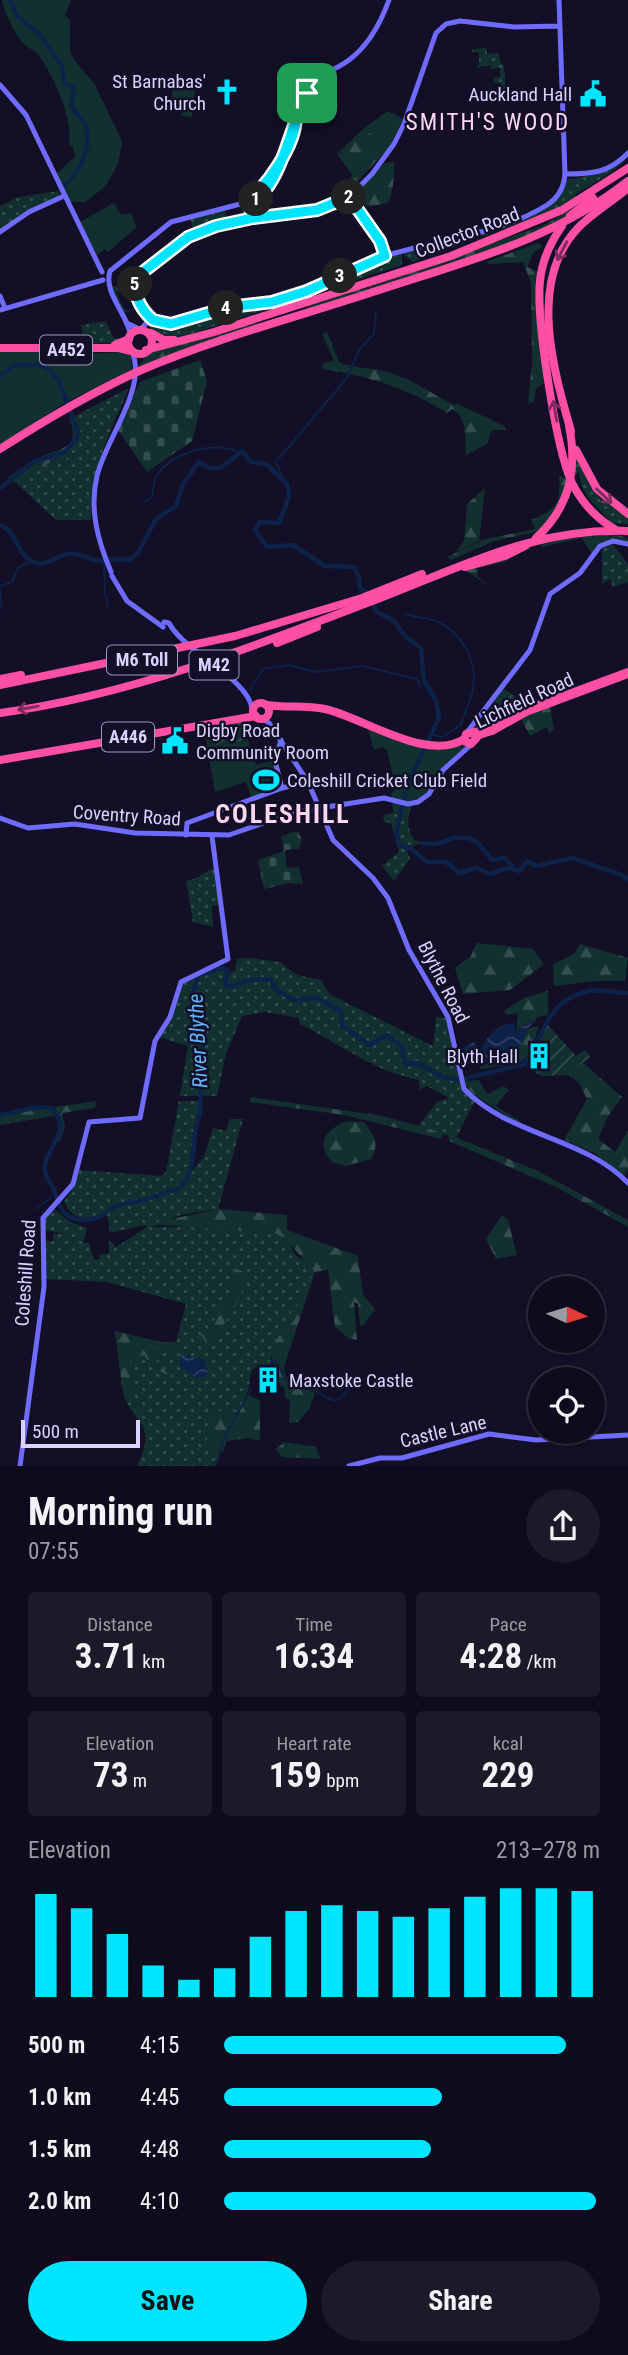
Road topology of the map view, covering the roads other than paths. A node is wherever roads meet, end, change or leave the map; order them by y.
1 (389, 0) edge
2 (559, 0) edge
3 (559, 26) junction
4 (0, 85) edge
5 (628, 153) edge
6 (628, 166) edge
7 (565, 174) junction
8 (628, 183) edge
9 (349, 197) junction
10 (250, 204) junction
11 (70, 207) junction
12 (253, 218) junction
13 (0, 232) edge
14 (385, 256) junction
15 (451, 256) junction
16 (408, 265) junction
17 (105, 277) junction
18 (0, 296) edge
19 (3, 309) edge
20 (124, 317) junction
21 (153, 320) junction
22 (145, 331) junction
23 (130, 339) junction
24 (0, 346) edge
25 (145, 351) junction
26 (132, 352) junction
27 (135, 369) junction
28 (569, 426) junction
29 (0, 451) edge
30 (628, 514) edge
31 (628, 531) edge
32 (628, 544) edge
33 (378, 597) junction
34 (364, 603) junction
35 (345, 609) junction
36 (300, 628) junction
37 (223, 639) junction
38 (628, 673) edge
39 (0, 679) edge
40 (0, 687) edge
41 (57, 703) junction
42 (262, 712) junction
43 (0, 713) edge
44 (469, 739) junction
45 (281, 740) junction
46 (0, 759) edge
47 (308, 782) junction
48 (282, 788) junction
49 (386, 798) joint
50 (318, 809) junction
51 (0, 818) edge
52 (186, 835) junction
53 (212, 836) junction
54 (628, 1183) edge
55 (628, 1435) edge
56 (20, 1466) edge
57 (349, 1466) edge

1 - 10 street
2 - 3 street
3 - 7 street
3 - 9 street
4 - 11 street
5 - 7 street
6 - 15 highway, Collector Road / A452
6 - 16 highway, Collector Road / A452
7 - 14 street
8 -> 28 highway
8 - 29 highway
31 -> 8 highway
9 - 12 street
9 - 14 street
10 - 12 street
10 - 17 street
11 - 13 street
11 - 17 street
12 - 21 street
14 - 21 street
15 - 16 highway
15 - 25 highway, Collector Road / A452
16 - 22 highway, Collector Road / A452
17 - 19 street
17 - 20 street
18 - 19 street
20 - 22 street
20 - 23 street
21 - 22 street
22 - 23 highway
22 - 25 highway
23 - 24 highway, A452
23 - 26 highway
24 - 26 highway, A452
25 - 26 highway, A452
25 - 27 street
26 - 27 street
27 - 42 street
28 -> 30 highway
28 - 33 highway, M42
31 - 33 highway, M42
31 - 33 highway, M42
32 - 44 street
33 - 34 highway, M42
34 - 35 highway, M42
34 - 36 highway, M42
34 - 37 highway, M42
34 - 41 highway, M42
35 - 36 highway
35 - 40 highway, M6 Toll
36 - 41 highway, M42
37 - 39 highway, M42
37 - 40 highway, M6 Toll
38 - 44 highway, Lichfield Road / A446
41 -> 43 highway, M42
42 - 44 highway, A446
42 - 45 street, Blythe Road
42 - 46 highway, A446
44 - 49 street, Lichfield Road
45 - 47 street, Blythe Road
45 - 48 street
47 - 48 street
47 - 50 street, Blythe Road
48 - 52 street
49 - 50 street, Coventry Road
50 - 53 street, Coventry Road
50 - 54 street, Blythe Road
51 - 52 street, Coventry Road
52 - 53 street, Coventry Road
53 - 56 street, Coleshill Road
55 - 57 street, Castle Lane

